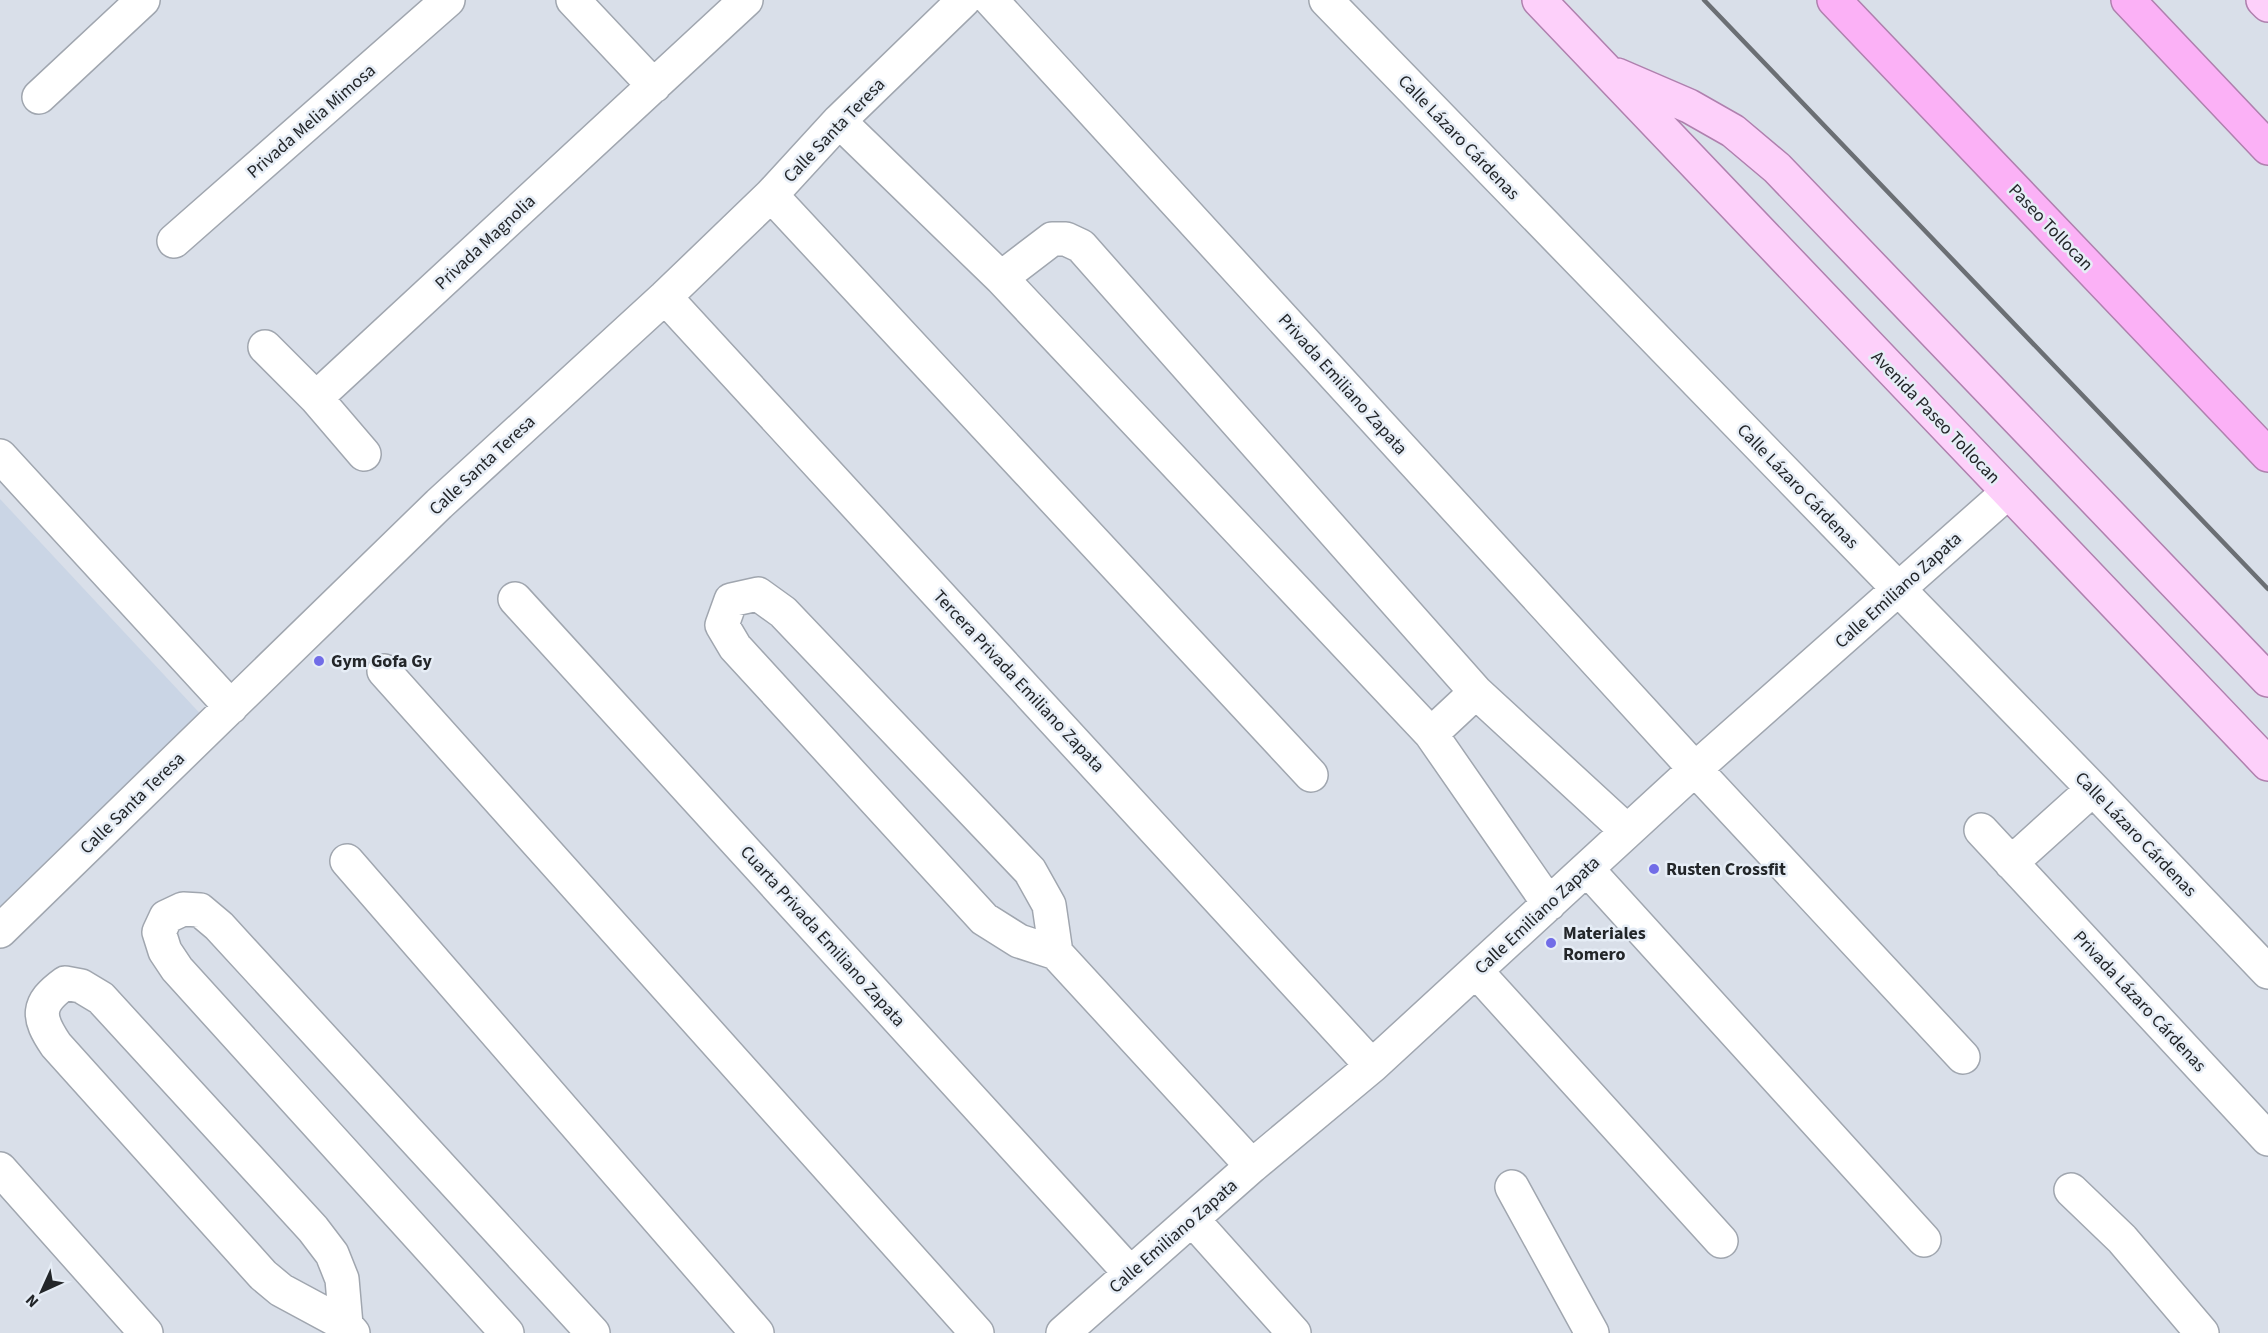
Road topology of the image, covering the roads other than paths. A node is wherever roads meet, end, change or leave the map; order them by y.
1 (143, 0) edge
2 (448, 0) edge
3 (573, 0) edge
4 (746, 0) edge
5 (964, 0) edge
6 (991, 0) edge
7 (1326, 0) edge
8 (1539, 0) edge
9 (1834, 0) edge
10 (2128, 0) edge
11 (2263, 0) edge
12 (2268, 5) edge
13 (1604, 69) junction
14 (654, 86) junction
15 (39, 97) dead end
16 (839, 121) junction
17 (2268, 148) edge
18 (771, 195) junction
19 (174, 241) dead end
20 (1001, 278) junction
21 (665, 297) junction
22 (265, 347) dead end
23 (316, 398) junction
24 (364, 454) dead end
25 (2268, 455) edge
26 (0, 456) edge
27 (2008, 492) junction
28 (1899, 590) junction
29 (515, 599) dead end
30 (384, 671) dead end
31 (2268, 680) edge
32 (1476, 692) junction
33 (231, 707) junction
34 (1431, 734) junction
35 (2268, 764) edge
36 (1695, 769) junction
37 (1311, 775) dead end
38 (2093, 789) junction
39 (1981, 830) dead end
40 (1627, 831) junction
41 (347, 861) dead end
42 (2011, 863) junction
43 (1587, 869) junction
44 (1549, 904) junction
45 (0, 931) edge
46 (1056, 953) junction
47 (1476, 971) junction
48 (2268, 972) edge
49 (1964, 1057) dead end
50 (1372, 1066) junction
51 (2268, 1139) edge
52 (1252, 1166) junction
53 (0, 1169) edge
54 (1512, 1187) dead end
55 (2071, 1190) dead end
56 (1192, 1219) junction
57 (1721, 1240) dead end
58 (1924, 1240) dead end
59 (1130, 1273) junction
60 (350, 1329) edge
61 (146, 1333) edge
62 (507, 1333) edge
63 (593, 1333) edge
64 (757, 1333) edge
65 (977, 1333) edge
66 (1063, 1333) edge
67 (1294, 1333) edge
68 (1592, 1333) edge
69 (2202, 1333) edge

1 - 15 street
2 - 19 street, Privada Melia Mimosa
3 - 14 street
4 - 14 street, Privada Magnolia
5 - 16 street, Calle Santa Teresa
6 - 36 street, Privada Emiliano Zapata
7 - 28 street, Calle Lázaro Cárdenas
8 - 13 main road, Avenida Paseo Tollocan
9 - 25 highway, Paseo Tollocan
10 - 17 highway
11 - 12 main road
13 - 27 main road, Avenida Paseo Tollocan
13 - 31 main road, Avenida Paseo Tollocan
14 - 23 street, Privada Magnolia
16 - 18 street, Calle Santa Teresa
16 - 20 street
18 - 21 street, Calle Santa Teresa
18 - 37 street
20 - 32 street
20 - 34 street
21 - 33 street, Calle Santa Teresa
21 - 50 street, Tercera Privada Emiliano Zapata
22 - 23 street
23 - 24 street
26 - 33 street
27 - 28 street, Calle Emiliano Zapata
27 - 35 main road, Avenida Paseo Tollocan
28 - 36 street, Calle Emiliano Zapata
28 - 38 street, Calle Lázaro Cárdenas
29 - 59 street, Cuarta Privada Emiliano Zapata
30 - 65 street
32 - 34 street
32 - 40 street
33 - 45 street, Calle Santa Teresa
34 - 44 street
36 - 40 street, Calle Emiliano Zapata
36 - 49 street, Privada Emiliano Zapata
38 - 42 street
38 - 48 street, Calle Lázaro Cárdenas
39 - 42 street, Privada Lázaro Cárdenas
40 - 43 street, Calle Emiliano Zapata
41 - 64 street
42 - 51 street, Privada Lázaro Cárdenas
43 - 44 street, Calle Emiliano Zapata
43 - 58 street
44 - 47 street, Calle Emiliano Zapata
46 - 46 street
46 - 52 street
47 - 50 street, Calle Emiliano Zapata
47 - 57 street
50 - 52 street, Calle Emiliano Zapata
52 - 56 street, Calle Emiliano Zapata
53 - 61 street
54 - 68 street
55 - 69 street
56 - 59 street, Calle Emiliano Zapata
56 - 67 street
59 - 66 street, Calle Emiliano Zapata
60 - 60 street
62 - 63 street

